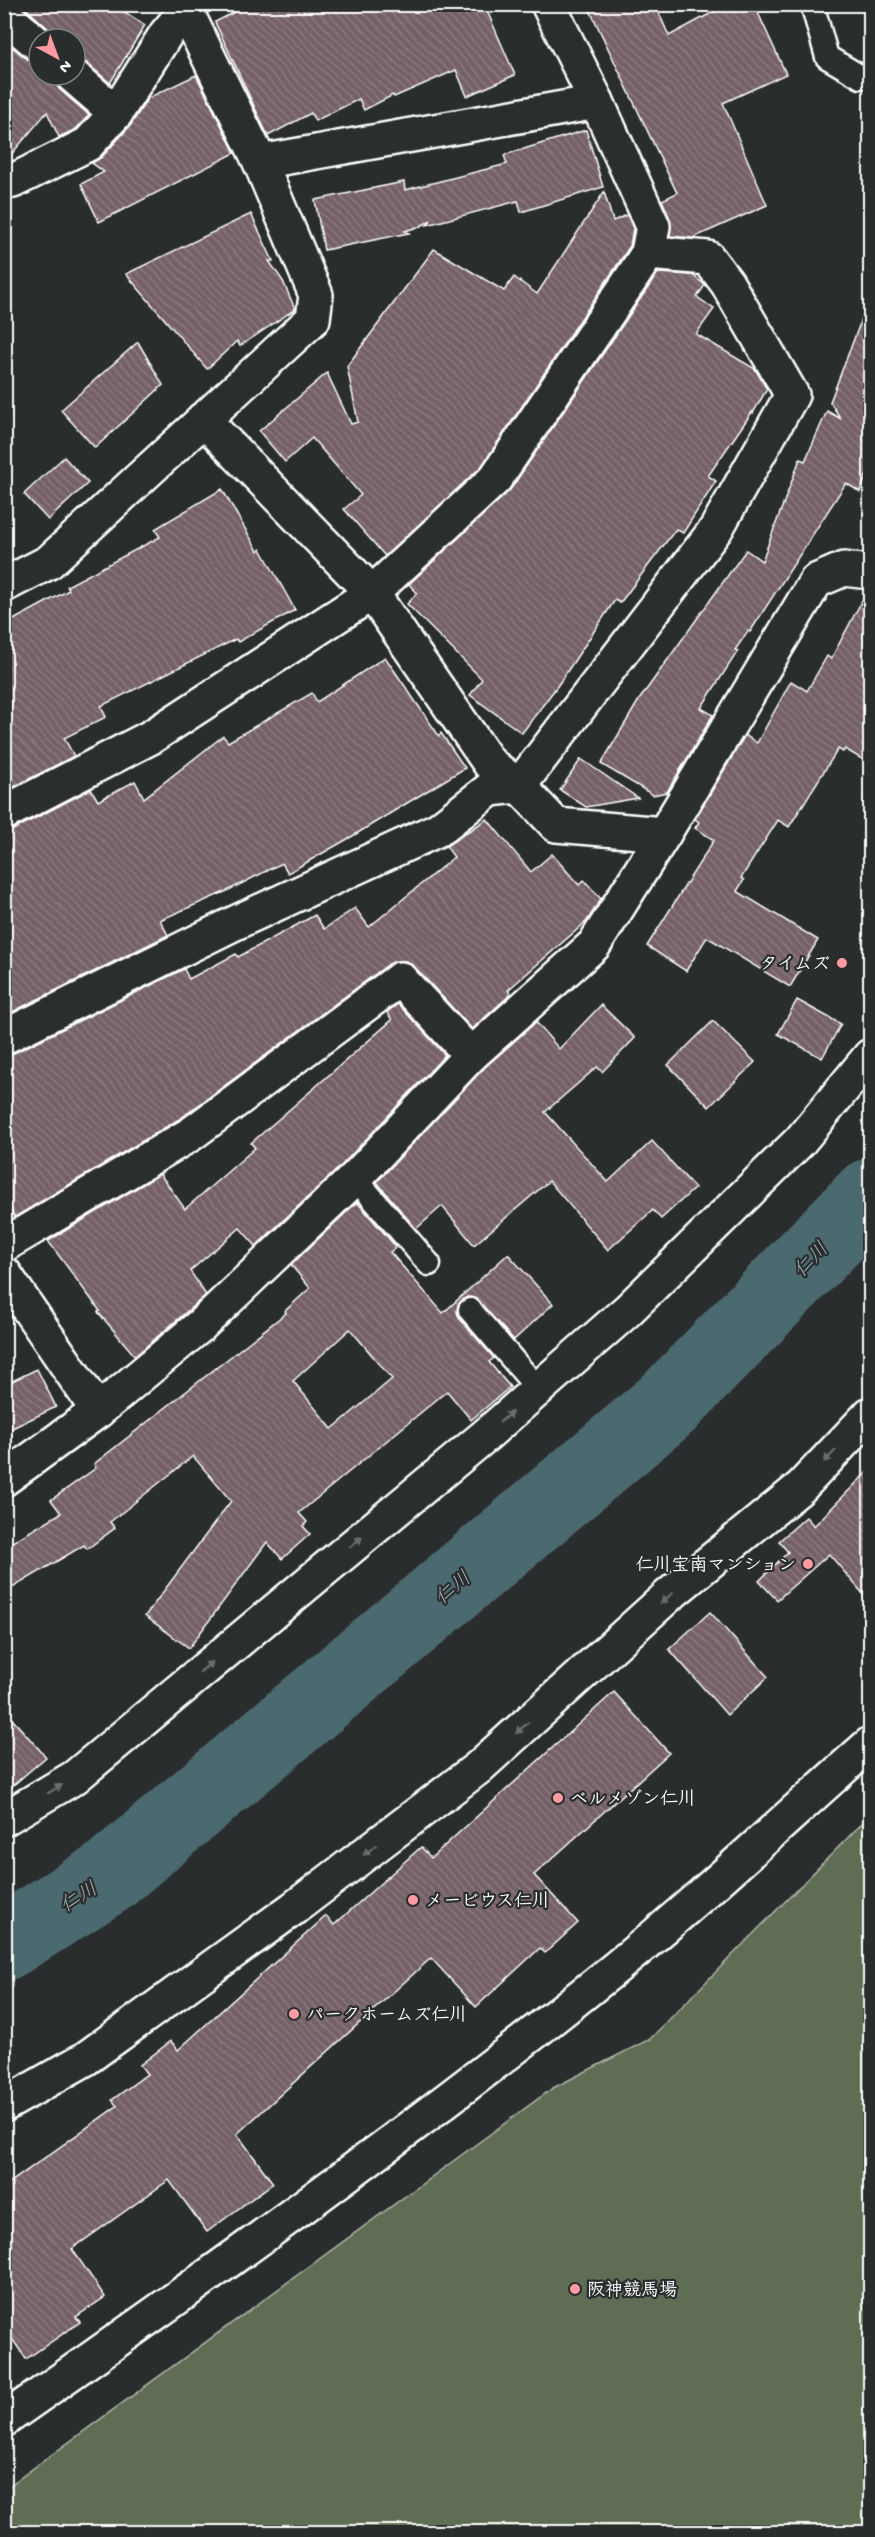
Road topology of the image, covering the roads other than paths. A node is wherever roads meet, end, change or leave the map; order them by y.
1 (548, 4) edge
2 (812, 4) edge
3 (188, 8) edge
4 (4, 15) edge
5 (27, 35) edge
6 (861, 77) dead end
7 (86, 87) edge
8 (597, 102) junction
9 (116, 113) junction
10 (260, 162) junction
11 (4, 182) edge
12 (648, 253) junction
13 (203, 418) junction
14 (870, 572) edge
15 (4, 585) edge
16 (372, 593) junction
17 (519, 786) junction
18 (4, 813) edge
19 (664, 834) junction
20 (4, 1037) edge
21 (471, 1055) junction
22 (870, 1056) edge
23 (355, 1178) junction
24 (4, 1245) edge
25 (429, 1264) dead end
26 (4, 1273) edge
27 (470, 1310) dead end
28 (538, 1389) junction
29 (98, 1411) junction
30 (870, 1414) edge
31 (4, 1479) edge
32 (870, 1744) edge
33 (4, 1819) edge
34 (4, 2105) edge
35 (4, 2420) edge

1 - 8 street
2 - 6 lane
3 - 9 street
3 - 10 street
4 - 5 street
7 - 9 street
8 - 10 street
8 - 12 street
9 - 11 street
10 - 13 street
12 - 16 street
12 - 17 street
13 - 15 street
13 - 16 street
14 - 19 street
16 - 17 street
16 - 18 street
17 - 19 street
17 - 20 street
19 - 21 street
21 - 23 street
21 - 24 street
22 - 28 street
23 - 25 lane
23 - 29 street
26 - 29 street
27 - 28 lane
33 -> 28 street
29 - 31 street
30 -> 34 street
32 - 35 street

